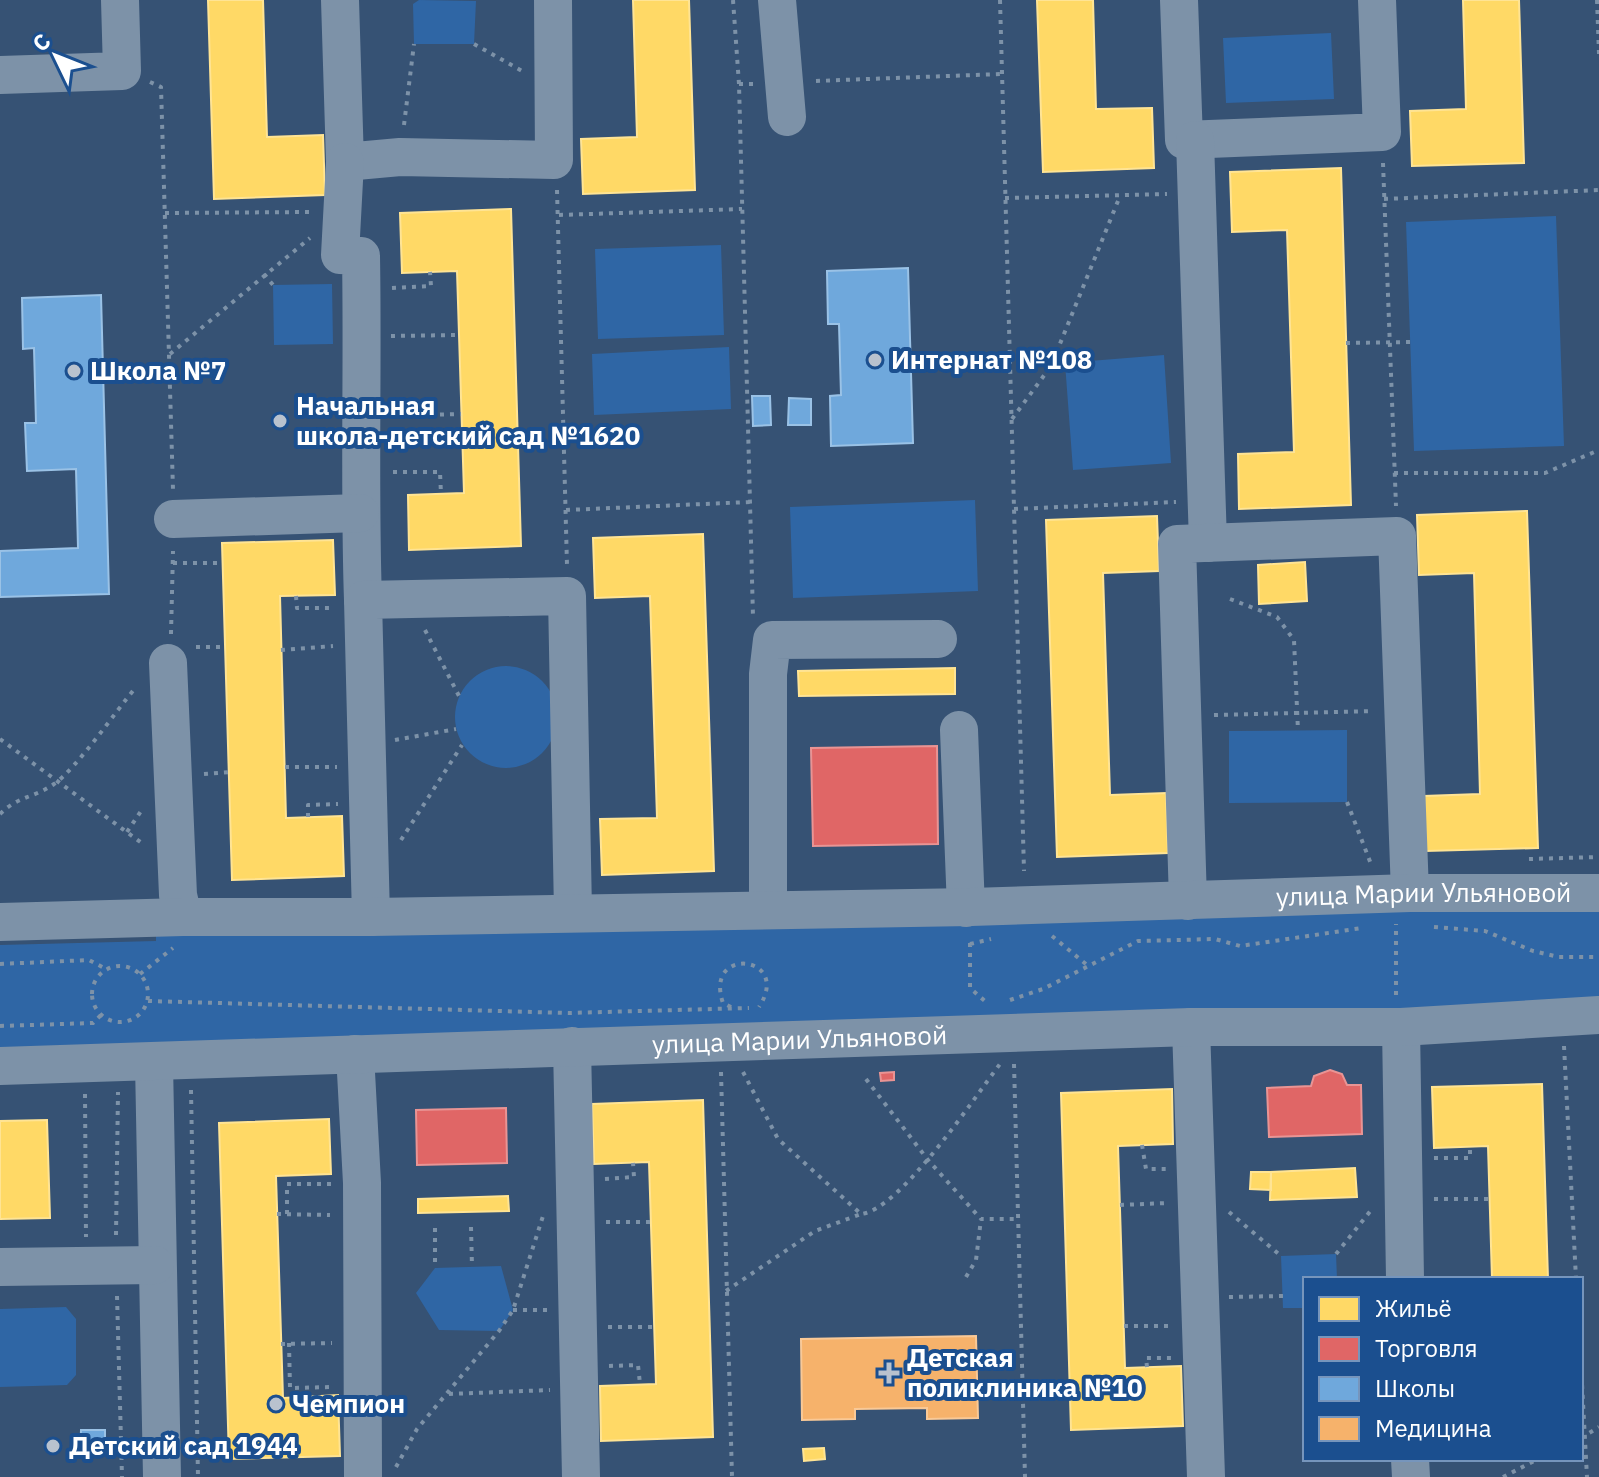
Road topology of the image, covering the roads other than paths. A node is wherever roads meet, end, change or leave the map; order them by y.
1 (120, 0) edge
2 (340, 0) edge
3 (553, 0) edge
4 (777, 0) edge
5 (1179, 0) edge
6 (1377, 0) edge
7 (0, 75) edge
8 (786, 100) road end
9 (1195, 140) junction
10 (345, 162) junction
11 (360, 513) junction
12 (173, 519) road end
13 (1208, 543) junction
14 (363, 617) junction
15 (938, 639) dead end
16 (168, 663) road end
17 (959, 730) dead end
18 (1599, 893) edge
19 (1188, 901) junction
20 (371, 905) junction
21 (768, 910) junction
22 (573, 912) junction
23 (1409, 915) junction
24 (0, 922) edge
25 (182, 928) junction
26 (969, 928) junction
27 (1398, 1011) junction
28 (1599, 1015) edge
29 (1191, 1027) junction
30 (572, 1046) junction
31 (355, 1054) junction
32 (154, 1063) junction
33 (0, 1066) edge
34 (155, 1265) junction
35 (0, 1267) edge
36 (1405, 1277) edge
37 (162, 1477) edge
38 (363, 1477) edge
39 (581, 1477) edge
40 (1206, 1477) edge

1 - 7 street
2 - 10 street
3 - 10 street
4 - 8 street
5 - 9 street
6 - 9 street
9 - 13 street
10 - 11 street
11 - 12 street
11 - 14 street
13 - 19 street
13 - 23 street
14 - 20 street
14 - 22 street
15 - 21 street
16 - 25 street
17 - 26 street
18 - 23 street, улица Марии Ульяновой
19 - 23 street, улица Марии Ульяновой
19 - 26 street, улица Марии Ульяновой
20 - 22 street, улица Марии Ульяновой
20 - 25 street, улица Марии Ульяновой
21 - 22 street, улица Марии Ульяновой
21 - 26 street, улица Марии Ульяновой
24 - 25 street, улица Марии Ульяновой
27 - 28 street, улица Марии Ульяновой
27 - 29 street, улица Марии Ульяновой
27 - 36 street
29 - 30 street, улица Марии Ульяновой
29 - 40 street
30 - 31 street, улица Марии Ульяновой
30 - 39 street
31 - 32 street, улица Марии Ульяновой
31 - 38 street
32 - 33 street, улица Марии Ульяновой
32 - 34 street
34 - 35 street
34 - 37 street

